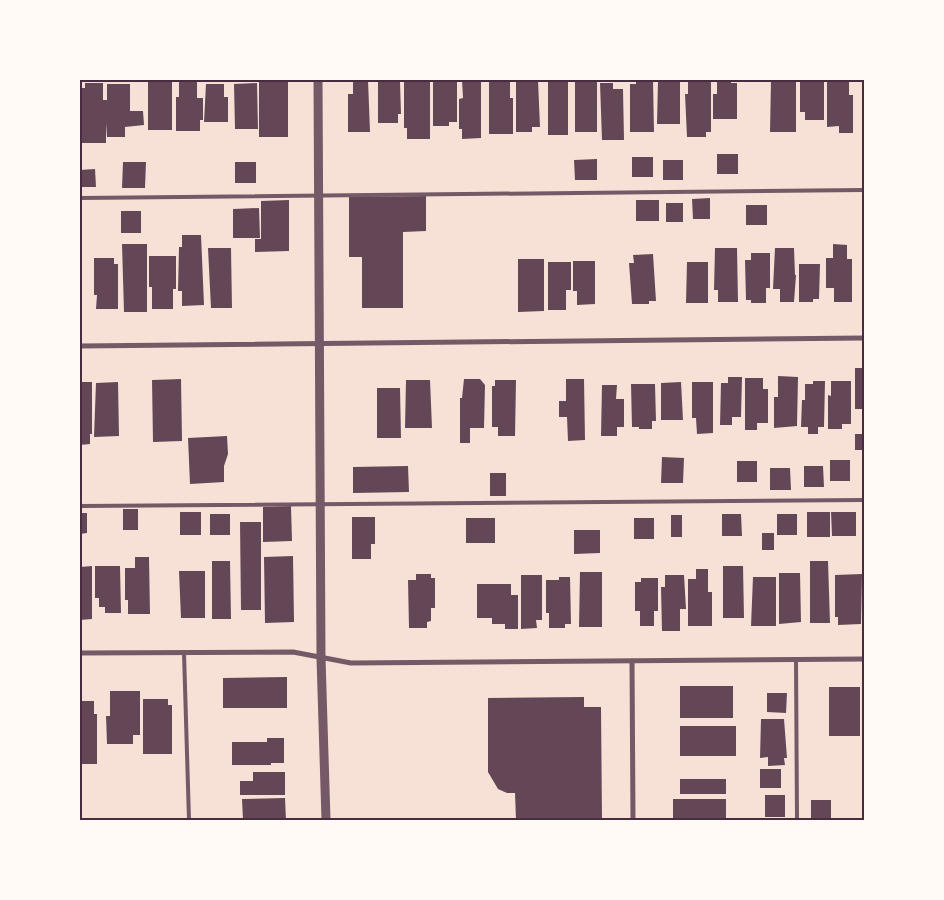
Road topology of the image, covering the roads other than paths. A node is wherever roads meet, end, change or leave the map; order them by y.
1 (318, 80) edge
2 (864, 190) edge
3 (319, 195) junction
4 (80, 198) edge
5 (864, 338) edge
6 (320, 343) junction
7 (80, 346) edge
8 (864, 500) edge
9 (321, 504) junction
10 (80, 506) edge
11 (80, 653) edge
12 (184, 653) junction
13 (322, 658) junction
14 (864, 658) edge
15 (796, 659) junction
16 (632, 661) junction
17 (189, 820) edge
18 (326, 820) edge
19 (633, 820) edge
20 (797, 820) edge

1 - 3 street
2 - 3 lane
3 - 4 lane
3 - 6 street
5 - 6 street
6 - 7 street
6 - 9 street
8 - 9 lane
9 - 10 lane
9 - 13 street
11 - 12 street
12 - 13 street
12 - 17 lane
13 - 16 street
13 - 18 street
14 - 15 street
15 - 16 street
15 - 20 lane
16 - 19 street

